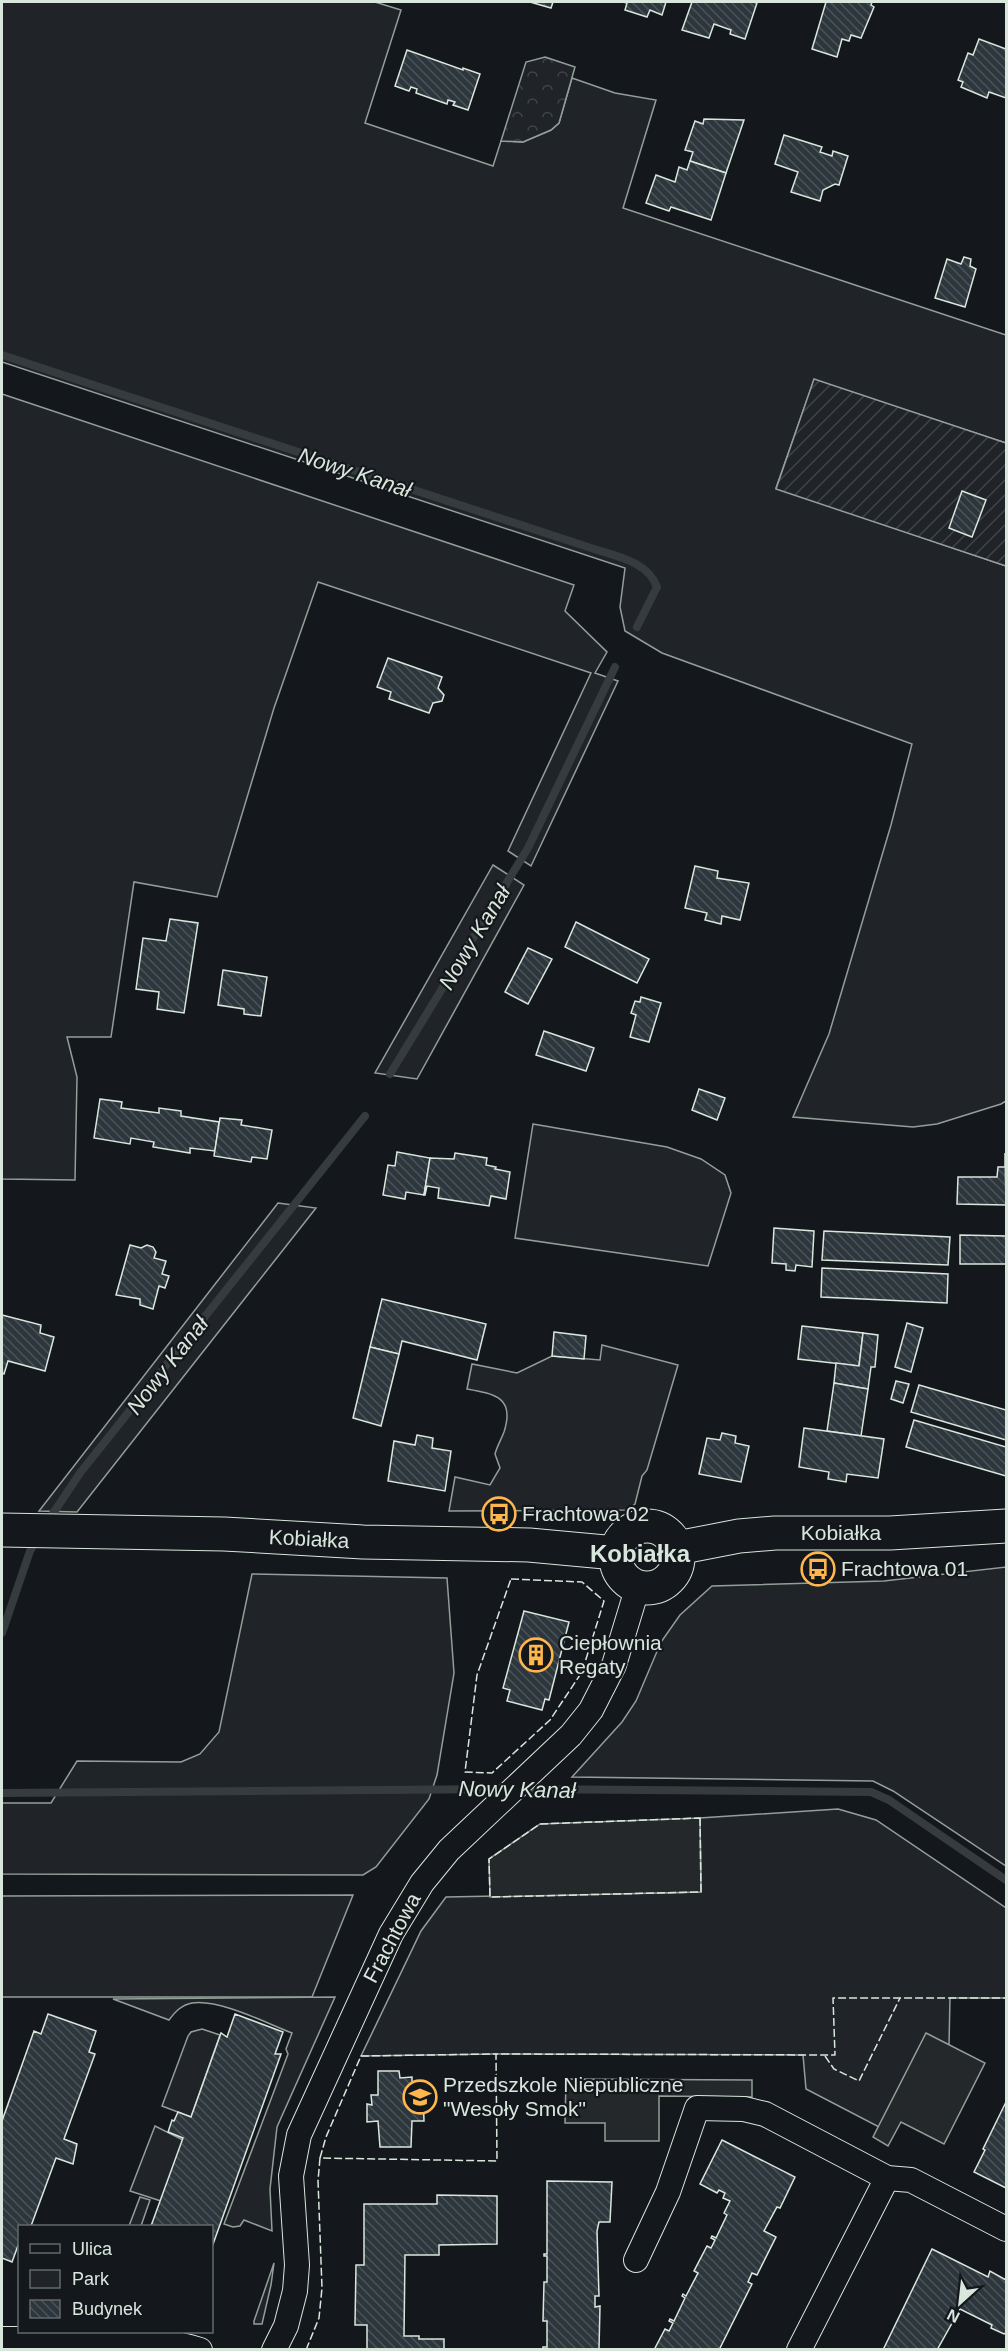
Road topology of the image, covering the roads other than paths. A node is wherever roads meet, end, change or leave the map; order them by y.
1 (1006, 1526) edge
2 (9, 1530) edge
3 (677, 1548) junction
4 (616, 1553) junction
5 (638, 1586) junction
6 (887, 2178) junction
7 (1006, 2229) edge
8 (636, 2260) dead end
9 (2, 2339) edge
10 (200, 2349) edge
11 (274, 2349) edge
12 (799, 2349) edge

1 - 3 street, Kobiałka
2 - 4 street, Kobiałka
3 - 4 street
3 - 5 street
4 - 5 street
5 - 11 street, Frachtowa
6 - 7 street
6 - 8 street
6 - 12 street
9 - 10 street

